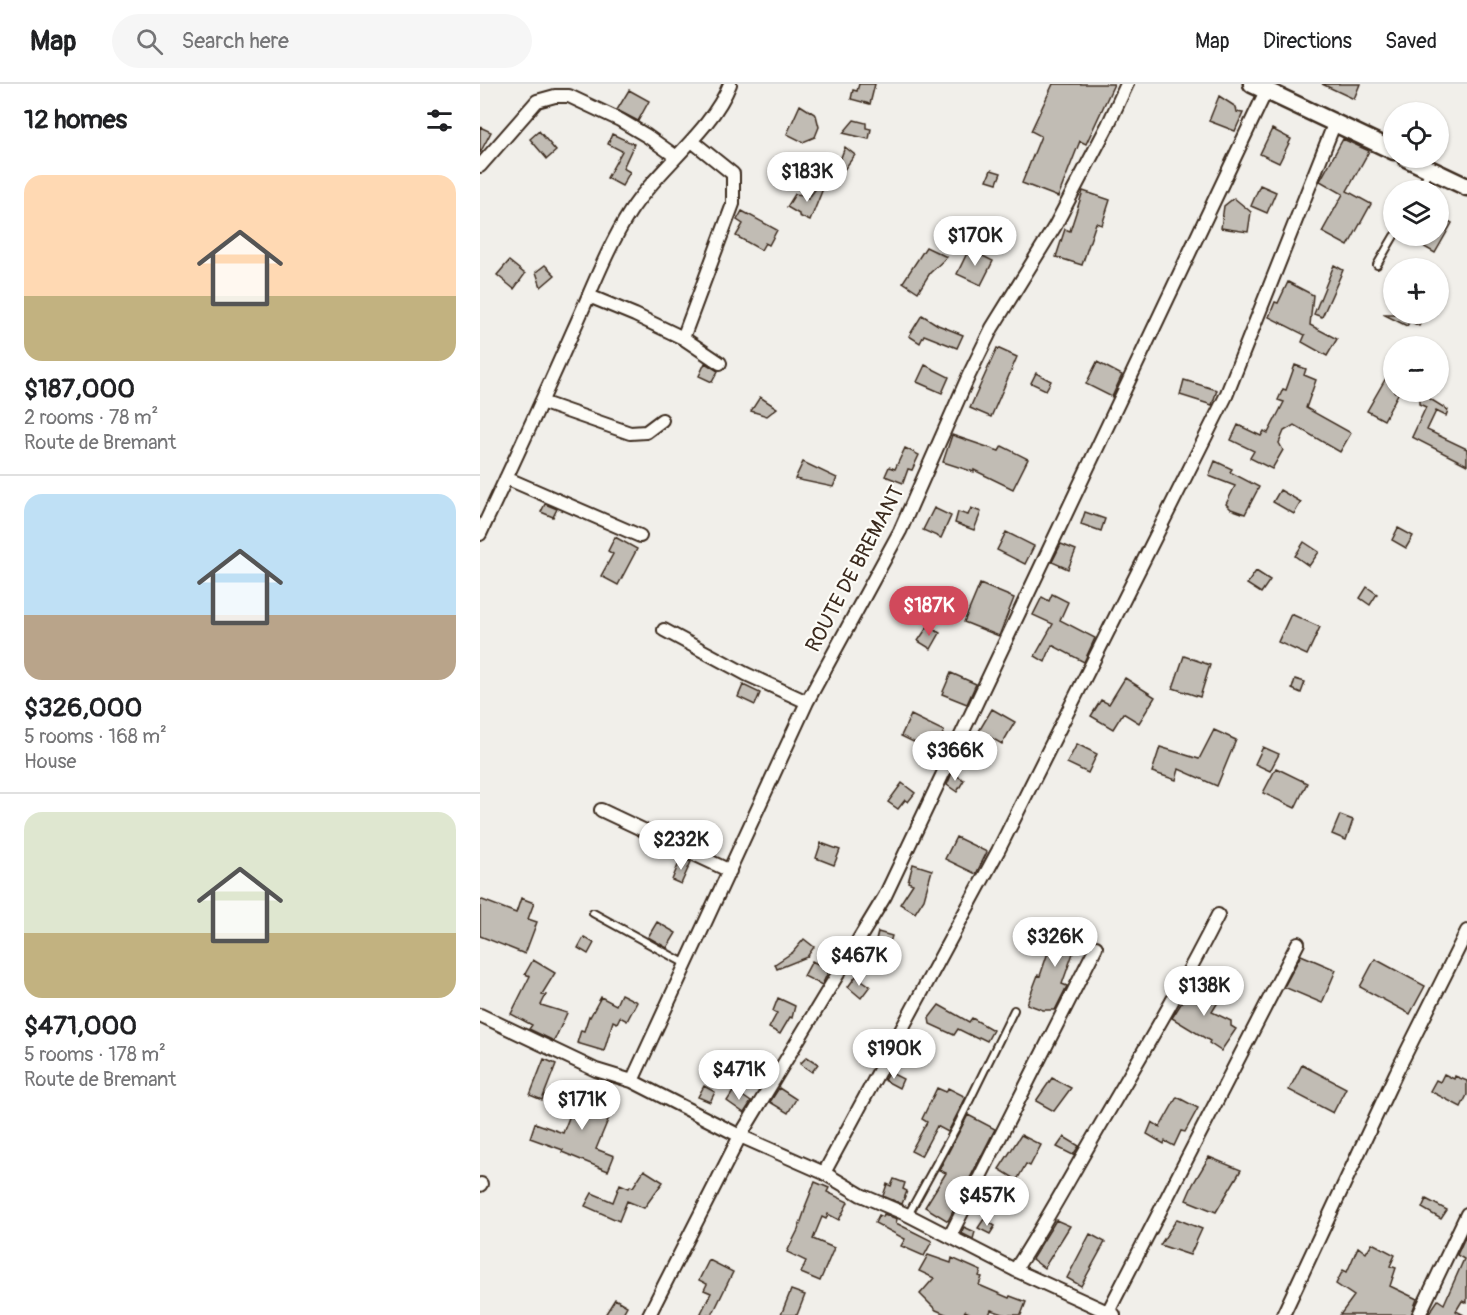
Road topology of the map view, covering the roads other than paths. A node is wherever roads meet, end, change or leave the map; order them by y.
1 (730, 84) edge
2 (1127, 84) edge
3 (1259, 88) edge
4 (1335, 122) junction
5 (692, 141) junction
6 (1383, 146) edge
7 (675, 156) junction
8 (480, 166) edge
9 (1430, 169) joint
10 (1424, 180) edge
11 (1467, 188) edge
12 (1388, 246) edge
13 (1377, 265) dead end
14 (589, 296) junction
15 (682, 338) junction
16 (720, 363) dead end
17 (541, 402) junction
18 (662, 420) dead end
19 (506, 478) junction
20 (480, 534) edge
21 (640, 536) dead end
22 (664, 630) dead end
23 (807, 702) junction
24 (601, 810) dead end
25 (730, 871) junction
26 (592, 912) dead end
27 (1218, 915) dead end
28 (1467, 931) edge
29 (1298, 943) dead end
30 (1096, 947) dead end
31 (686, 964) junction
32 (1014, 1010) dead end
33 (480, 1015) edge
34 (632, 1081) junction
35 (740, 1136) junction
36 (824, 1173) junction
37 (1467, 1214) edge
38 (908, 1215) junction
39 (950, 1236) junction
40 (1015, 1270) junction
41 (1092, 1310) edge
42 (1111, 1313) edge
43 (649, 1315) edge
44 (1283, 1315) edge
45 (1419, 1315) edge

1 - 5 street
2 - 23 street, ROUTE DE BREMANT
3 - 4 main road
3 - 35 street
4 - 6 main road
4 - 36 street
5 - 7 street
5 - 15 street
7 - 8 street
7 - 14 street
9 - 10 lane
9 - 11 main road
12 - 13 lane
14 - 15 street
14 - 17 street
15 - 16 street
17 - 18 street
17 - 19 street
19 - 20 street
19 - 21 street
22 - 23 street
23 - 25 street, ROUTE DE BREMANT
24 - 25 street
25 - 31 street, ROUTE DE BREMANT
26 - 31 lane
27 - 40 street
28 - 44 street
29 - 42 street
30 - 39 street
31 - 34 street, ROUTE DE BREMANT
32 - 38 lane
33 - 34 street
34 - 35 street
35 - 36 street
35 - 43 street
36 - 38 street
37 - 45 street
38 - 39 street
39 - 40 street
40 - 41 street
41 - 42 street

